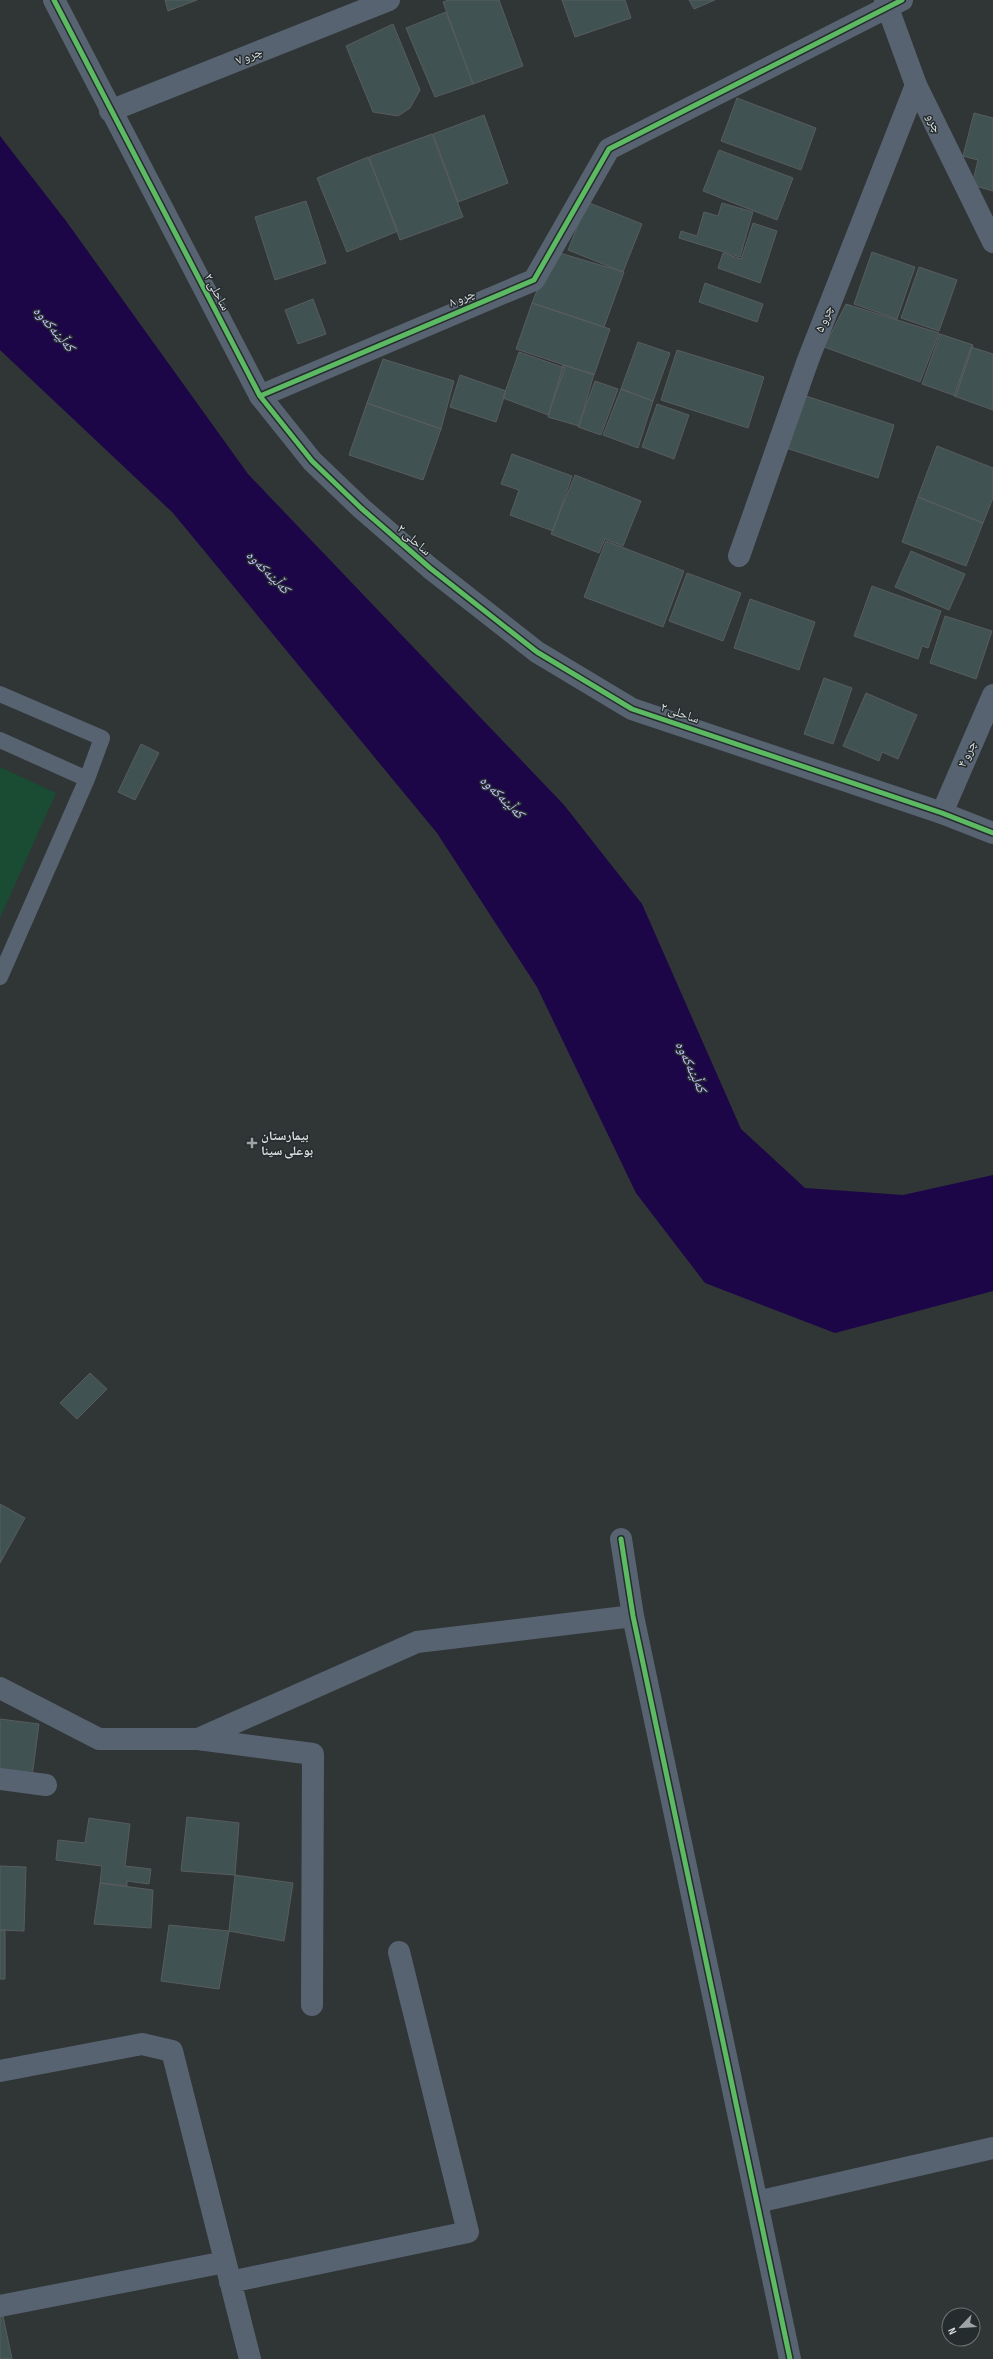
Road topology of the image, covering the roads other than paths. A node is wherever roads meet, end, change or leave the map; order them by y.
1 (54, 0) edge
2 (389, 0) edge
3 (891, 2) edge
4 (916, 85) junction
5 (110, 111) junction
6 (993, 242) edge
7 (260, 396) junction
8 (739, 556) dead end
9 (0, 694) edge
10 (993, 695) edge
11 (0, 740) edge
12 (87, 779) junction
13 (942, 813) junction
14 (993, 833) edge
15 (0, 977) edge
16 (621, 1539) dead end
17 (633, 1616) junction
18 (0, 1688) edge
19 (198, 1740) junction
20 (0, 1779) edge
21 (46, 1785) dead end
22 (399, 1952) dead end
23 (312, 2005) dead end
24 (0, 2071) edge
25 (993, 2148) edge
26 (756, 2202) junction
27 (227, 2272) junction
28 (0, 2306) edge
29 (250, 2359) edge
30 (790, 2359) edge

1 - 5 street, ساحلی ۲
2 - 5 street, چرو ۷
3 - 4 street, چرو
3 - 7 street, چرو ۸
4 - 6 street, چرو
4 - 8 street, چرو ۵
5 - 7 street, ساحلی ۲
7 - 13 street, ساحلی ۲
9 - 12 lane
10 - 13 street, چرو ۴
11 - 12 lane
12 - 15 lane
13 - 14 street, ساحلی ۲
16 - 17 street
17 - 19 street
17 - 26 street
18 - 19 street
19 - 23 street
20 - 21 street
22 - 27 street
24 - 27 street
25 - 26 street
26 - 30 street
27 - 28 street
27 - 29 street

